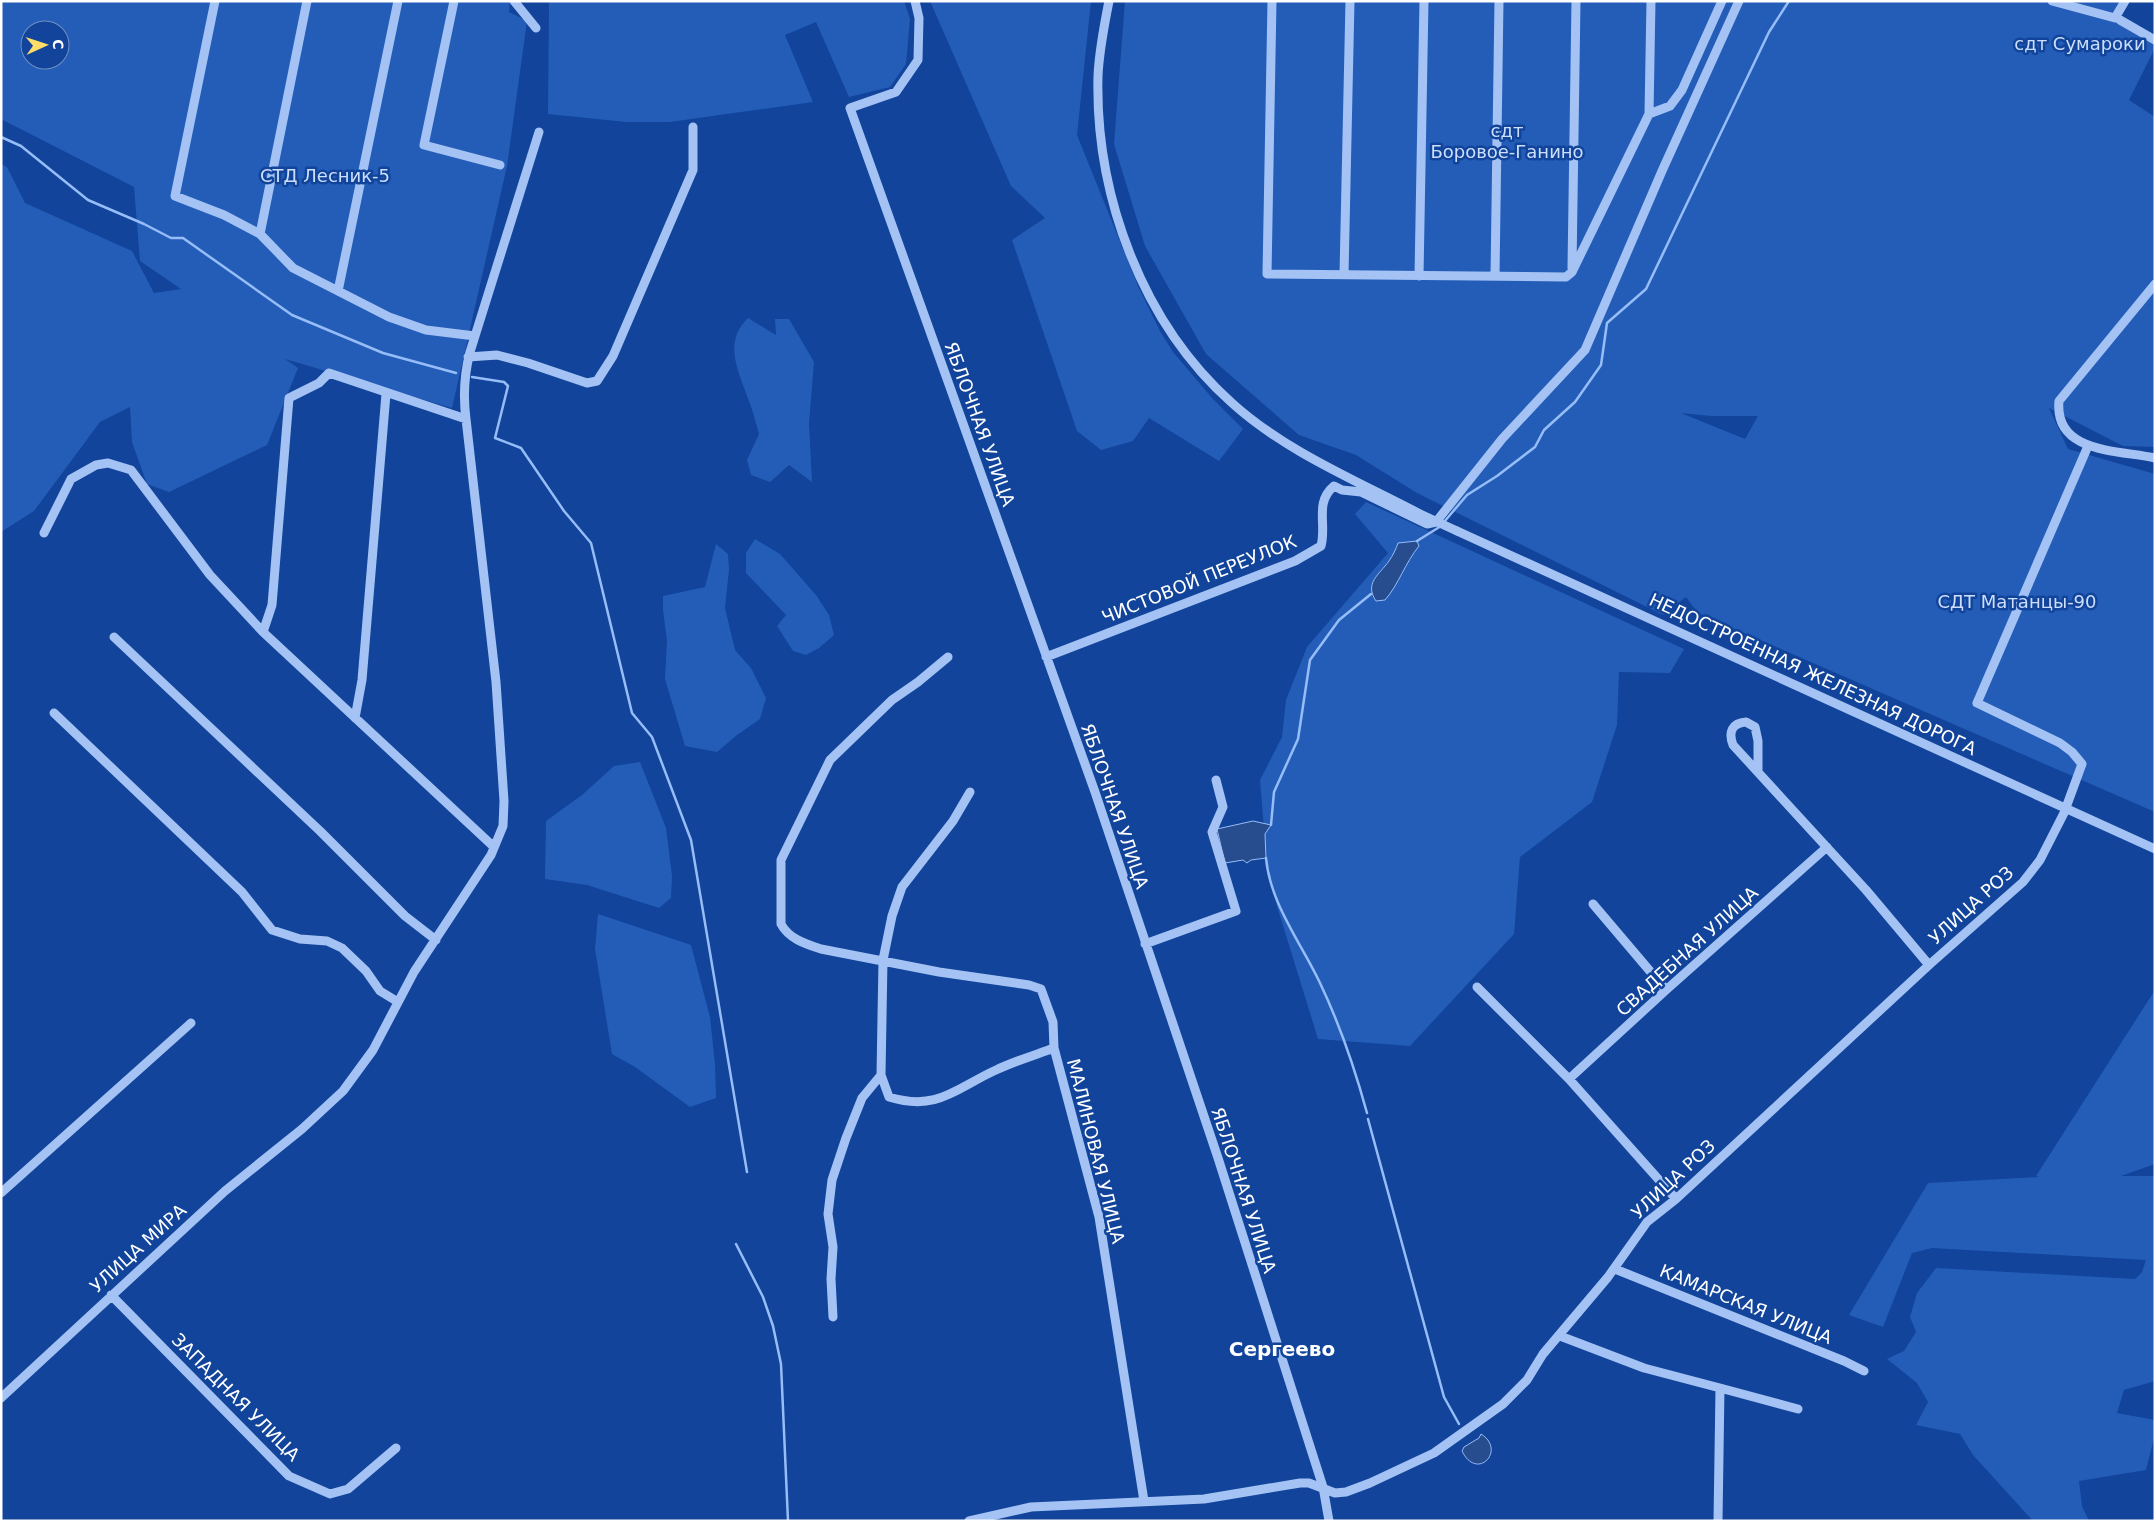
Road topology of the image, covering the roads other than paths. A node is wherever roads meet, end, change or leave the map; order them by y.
1 (216, 1) edge
2 (307, 1) edge
3 (398, 1) edge
4 (454, 1) edge
5 (514, 1) edge
6 (914, 1) edge
7 (1109, 1) edge
8 (1272, 1) edge
9 (1350, 1) edge
10 (1424, 1) edge
11 (1499, 1) edge
12 (1576, 1) edge
13 (1651, 1) edge
14 (1722, 1) edge
15 (1739, 1) edge
16 (2052, 1) edge
17 (2124, 1) edge
18 (2120, 20) dead end
19 (536, 28) dead end
20 (2155, 40) edge
21 (1649, 114) junction
22 (693, 127) dead end
23 (539, 132) dead end
24 (500, 165) dead end
25 (260, 234) junction
26 (1572, 272) junction
27 (1344, 274) junction
28 (1419, 276) junction
29 (1495, 276) junction
30 (2155, 284) edge
31 (338, 291) junction
32 (475, 336) junction
33 (468, 357) junction
34 (386, 394) junction
35 (466, 420) junction
36 (2088, 446) junction
37 (2155, 458) edge
38 (44, 533) dead end
39 (263, 632) junction
40 (114, 638) dead end
41 (948, 657) dead end
42 (1046, 657) junction
43 (54, 714) dead end
44 (355, 718) junction
45 (1758, 770) junction
46 (1216, 780) dead end
47 (970, 792) dead end
48 (2066, 808) junction
49 (494, 847) junction
50 (1827, 847) junction
51 (2155, 849) edge
52 (1593, 904) dead end
53 (436, 940) junction
54 (1145, 944) junction
55 (883, 960) junction
56 (1929, 965) junction
57 (1477, 987) dead end
58 (1666, 990) junction
59 (398, 1002) junction
60 (191, 1023) dead end
61 (1054, 1048) junction
62 (881, 1076) junction
63 (1569, 1079) junction
64 (1, 1194) edge
65 (1676, 1199) junction
66 (1615, 1269) junction
67 (111, 1295) junction
68 (833, 1317) dead end
69 (1560, 1336) junction
70 (1864, 1371) dead end
71 (1720, 1388) junction
72 (1, 1398) edge
73 (1798, 1409) dead end
74 (396, 1448) dead end
75 (1323, 1488) junction
76 (1144, 1501) junction
77 (969, 1521) edge
78 (1329, 1521) edge
79 (1718, 1521) edge

1 - 25 street
2 - 25 street
3 - 31 street
4 - 24 street
5 - 19 street
6 - 42 street, ЯБЛОЧНАЯ УЛИЦА
7 - 48 street, НЕДОСТРОЕННАЯ ЖЕЛЕЗНАЯ ДОРОГА, bridge
8 - 27 street
9 - 27 street
10 - 28 street
11 - 29 street
12 - 26 street
13 - 21 street
14 - 21 street
15 - 42 street, ЧИСТОВОЙ ПЕРЕУЛОК
16 - 17 street
18 - 20 street
21 - 26 street
22 - 33 street
23 - 32 street, УЛИЦА МИРА
25 - 31 street
26 - 29 street
27 - 28 street
28 - 29 street
30 - 36 street
31 - 32 street
32 - 33 street, УЛИЦА МИРА
33 - 35 street, УЛИЦА МИРА
34 - 35 street
34 - 39 street
34 - 44 street
35 - 49 street, УЛИЦА МИРА
36 - 37 street
36 - 48 street, УЛИЦА РОЗ
38 - 39 street
39 - 44 street
40 - 53 street
41 - 55 street
42 - 54 street, ЯБЛОЧНАЯ УЛИЦА
43 - 59 street
44 - 49 street
45 - 45 street
45 - 50 street
46 - 54 street
47 - 55 street
48 - 51 street, НЕДОСТРОЕННАЯ ЖЕЛЕЗНАЯ ДОРОГА
48 - 56 street, УЛИЦА РОЗ
49 - 53 street, УЛИЦА МИРА
50 - 56 street
50 - 58 street, СВАДЕБНАЯ УЛИЦА
52 - 58 street
53 - 59 street, УЛИЦА МИРА
54 - 75 street, ЯБЛОЧНАЯ УЛИЦА
55 - 61 street, МАЛИНОВАЯ УЛИЦА
55 - 62 street
56 - 65 street, УЛИЦА РОЗ
57 - 63 street
58 - 63 street, СВАДЕБНАЯ УЛИЦА
59 - 67 street, УЛИЦА МИРА
60 - 64 street
61 - 62 street
61 - 76 street, МАЛИНОВАЯ УЛИЦА
62 - 68 street
63 - 65 street
65 - 66 street, УЛИЦА РОЗ
66 - 69 street, УЛИЦА РОЗ
66 - 70 street, КАМАРСКАЯ УЛИЦА
67 - 72 street, УЛИЦА МИРА
67 - 74 street, ЗАПАДНАЯ УЛИЦА
69 - 71 street
69 - 75 street, УЛИЦА РОЗ
71 - 73 street
71 - 79 street
75 - 76 street, УЛИЦА РОЗ
75 - 78 street, ЯБЛОЧНАЯ УЛИЦА
76 - 77 street, УЛИЦА РОЗ

